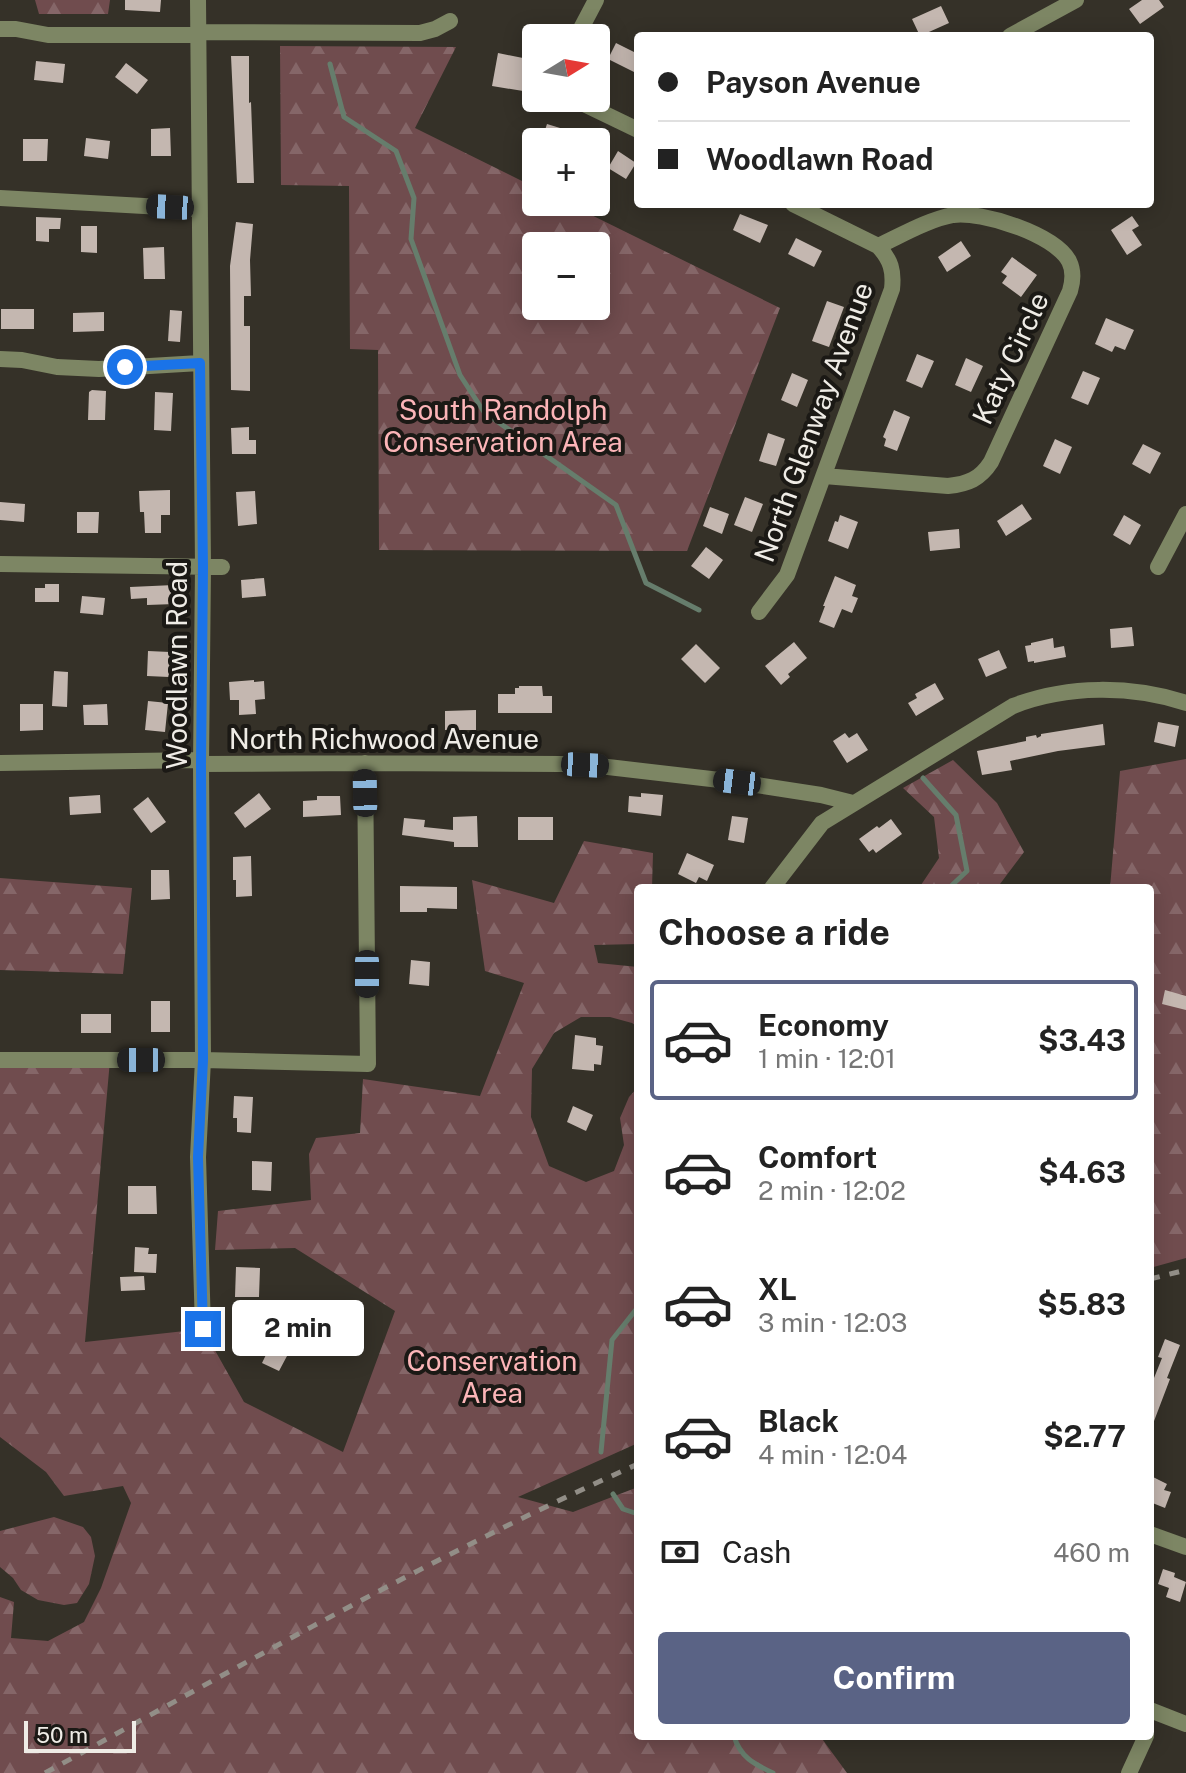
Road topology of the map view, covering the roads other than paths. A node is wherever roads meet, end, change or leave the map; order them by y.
1 (198, 0) edge
2 (596, 0) edge
3 (1076, 0) edge
4 (450, 21) dead end
5 (583, 24) edge
6 (0, 29) edge
7 (1017, 32) edge
8 (198, 34) junction
9 (601, 112) edge
10 (634, 128) edge
11 (0, 198) edge
12 (801, 208) edge
13 (198, 209) junction
14 (878, 246) junction
15 (0, 359) edge
16 (200, 363) junction
17 (824, 476) junction
18 (1186, 514) edge
19 (0, 564) edge
20 (203, 567) junction
21 (222, 567) dead end
22 (1158, 567) dead end
23 (759, 612) dead end
24 (1186, 703) edge
25 (201, 762) junction
26 (0, 763) edge
27 (365, 763) junction
28 (853, 803) junction
29 (775, 884) edge
30 (0, 1060) edge
31 (203, 1060) junction
32 (203, 1329) dead end
33 (1154, 1535) edge
34 (1186, 1547) edge
35 (1154, 1711) edge
36 (1186, 1724) edge
37 (1144, 1740) edge
38 (1129, 1773) edge

1 - 8 street, Woodlawn Road
2 - 5 street
3 - 7 street
4 - 8 street
6 - 8 street
8 - 13 street, Woodlawn Road
9 - 10 street
11 - 13 street
12 - 14 street, North Glenway Avenue
13 - 16 street, Woodlawn Road
14 - 17 street, North Glenway Avenue
14 - 17 street, Katy Circle
15 - 16 street
16 - 20 street, Woodlawn Road
17 - 23 street, North Glenway Avenue
18 - 22 street
19 - 20 street
20 - 21 street
20 - 25 street, Woodlawn Road
24 - 28 street
25 - 26 street, North Richwood Avenue
25 - 27 street, North Richwood Avenue
25 - 31 street, Woodlawn Road
27 - 28 street, North Richwood Avenue
27 - 31 street
28 - 29 street
30 - 31 street
31 - 32 street, Woodlawn Road
33 - 34 street
35 - 36 street
37 - 38 street

